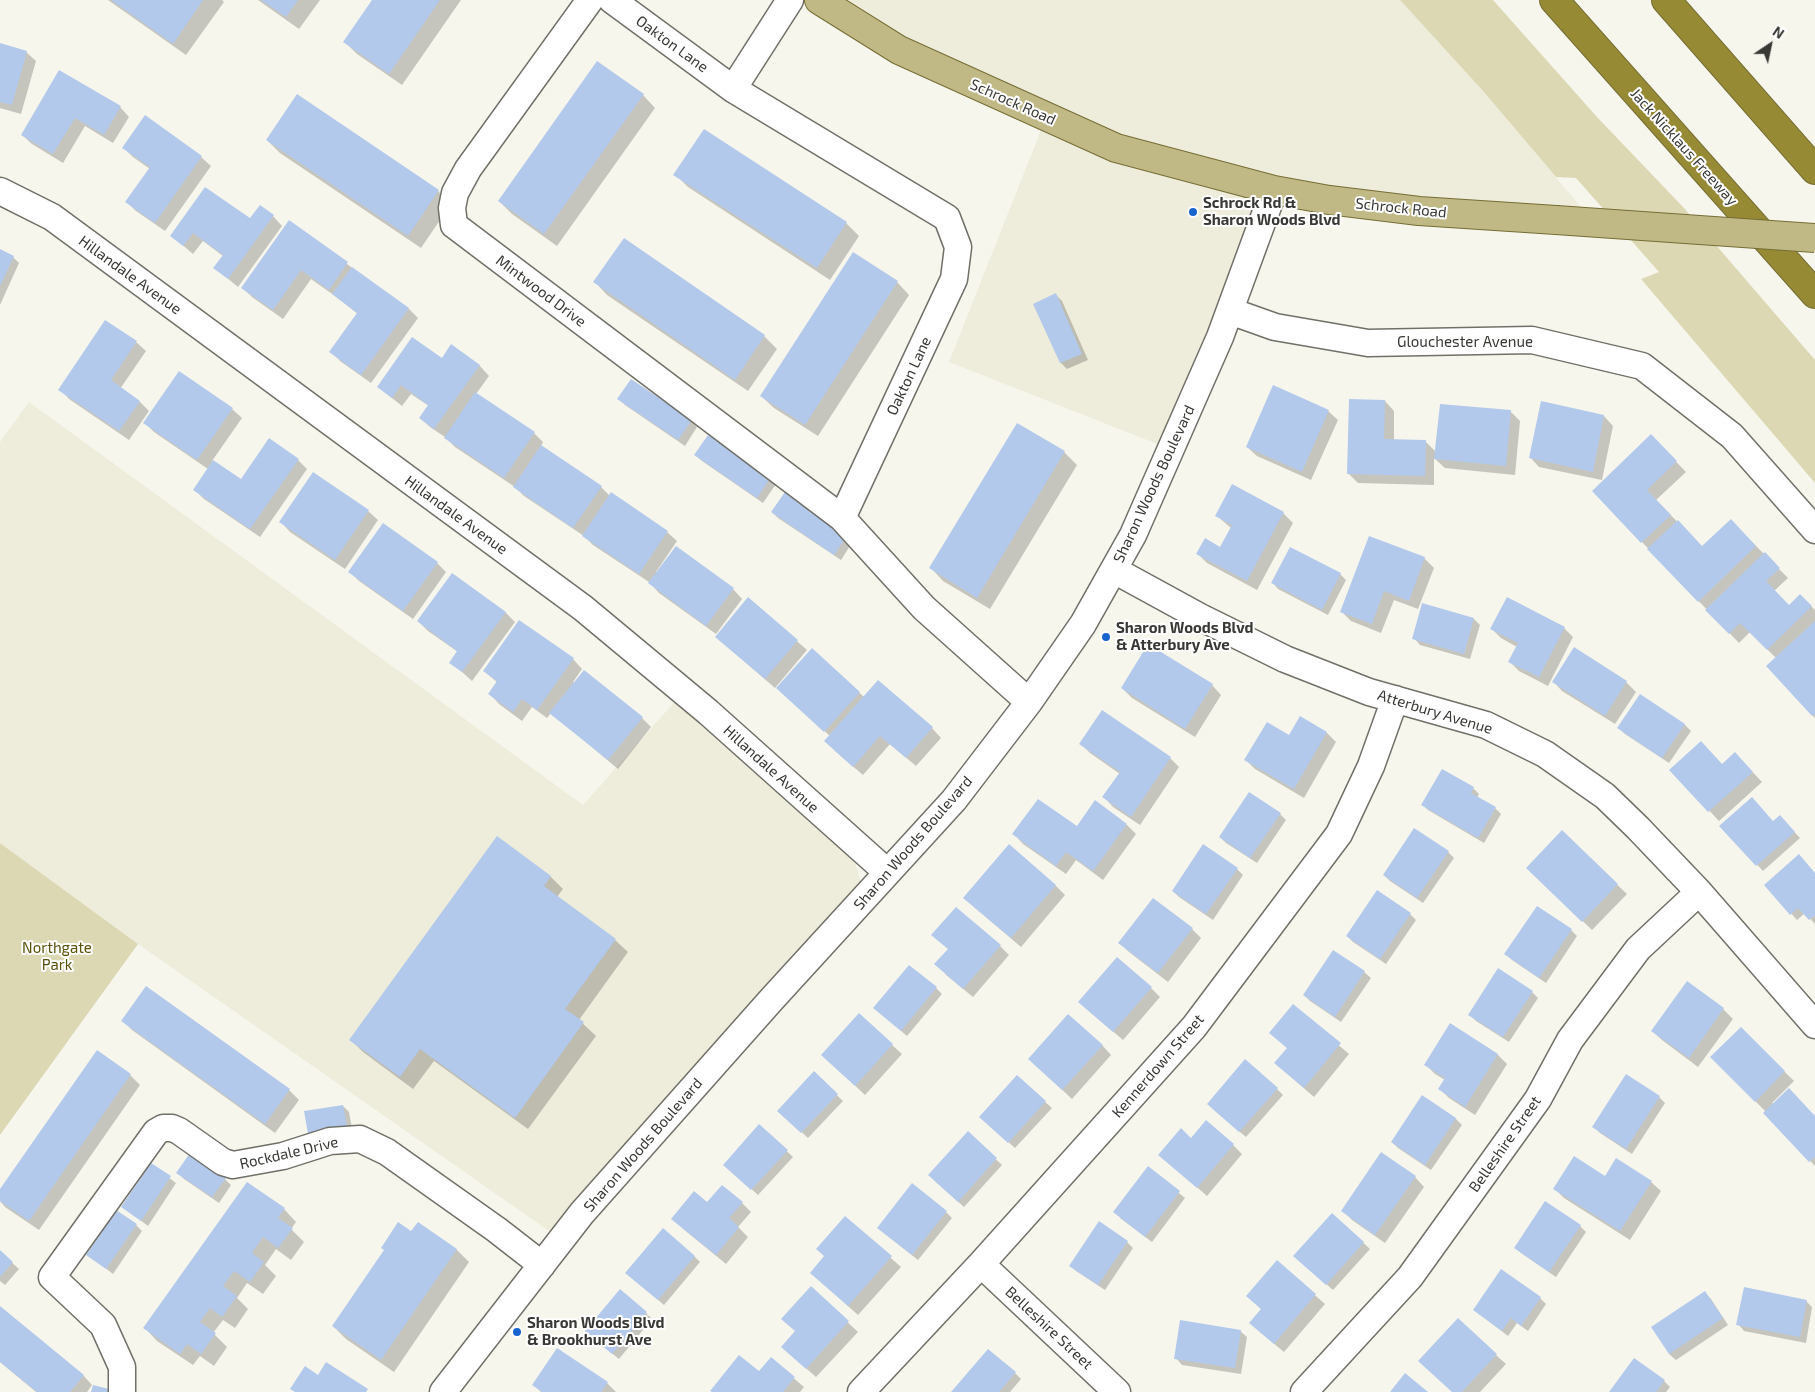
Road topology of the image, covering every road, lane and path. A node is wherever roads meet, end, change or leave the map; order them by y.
1 (590, 0) edge
2 (612, 0) edge
3 (790, 0) edge
4 (819, 0) edge
5 (1554, 0) edge
6 (1666, 0) edge
7 (733, 89) junction
8 (1815, 170) edge
9 (1274, 190) junction
10 (0, 191) edge
11 (1815, 238) edge
12 (1815, 294) edge
13 (1230, 311) junction
14 (842, 518) junction
15 (1815, 530) edge
16 (1114, 570) junction
17 (1395, 699) junction
18 (1029, 702) junction
19 (887, 872) junction
20 (1699, 892) junction
21 (1815, 1025) edge
22 (981, 1264) junction
23 (542, 1265) junction
24 (122, 1392) edge
25 (443, 1392) edge
26 (861, 1392) edge
27 (1117, 1392) edge
28 (1304, 1392) edge

1 - 14 street, Mintwood Drive
2 - 7 street, Oakton Lane
3 - 7 street
4 - 9 main road, Schrock Road
5 - 12 highway, Jack Nicklaus Freeway
6 - 8 highway
7 - 14 street, Oakton Lane
9 - 11 main road, Schrock Road, bridge
9 - 13 street, Sharon Woods Boulevard
10 - 19 street, Hillandale Avenue
13 - 15 street, Glouchester Avenue
13 - 16 street, Sharon Woods Boulevard
14 - 18 street
16 - 17 street, Atterbury Avenue
16 - 18 street, Sharon Woods Boulevard
17 - 20 street, Atterbury Avenue
17 - 22 street, Kennerdown Street
18 - 19 street, Sharon Woods Boulevard
19 - 23 street, Sharon Woods Boulevard
20 - 21 street, Atterbury Avenue
20 - 28 street, Belleshire Street
22 - 26 street, Kennerdown Street
22 - 27 street, Belleshire Street
23 - 24 street, Rockdale Drive
23 - 25 street, Sharon Woods Boulevard

